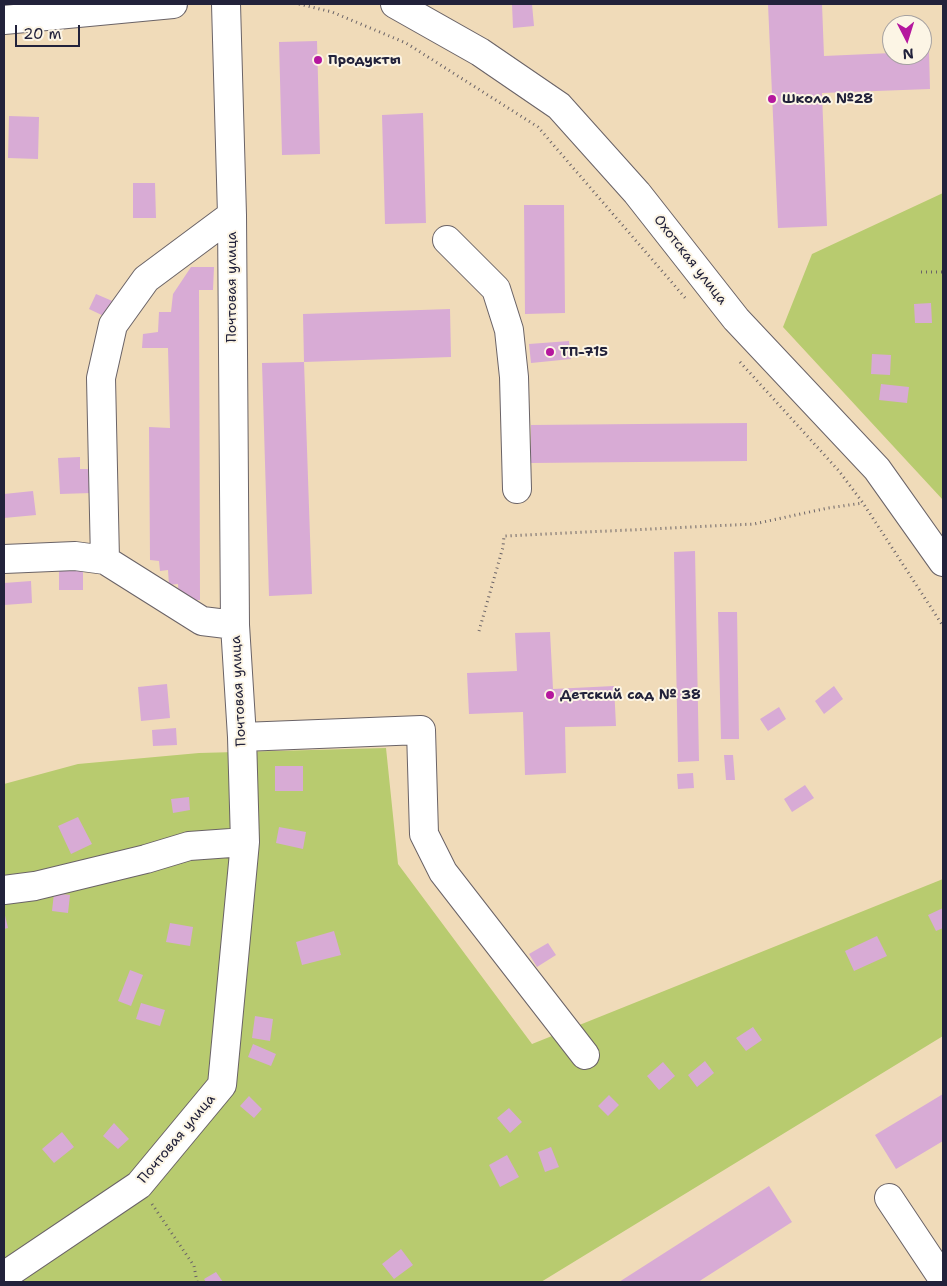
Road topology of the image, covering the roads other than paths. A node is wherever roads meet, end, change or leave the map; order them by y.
1 (173, 4) edge
2 (226, 4) edge
3 (395, 4) edge
4 (4, 20) edge
5 (232, 215) junction
6 (447, 240) dead end
7 (517, 488) dead end
8 (4, 559) edge
9 (105, 560) junction
10 (943, 562) edge
11 (235, 625) junction
12 (242, 737) junction
13 (244, 842) junction
14 (4, 890) edge
15 (585, 1055) dead end
16 (889, 1198) dead end
17 (4, 1276) edge
18 (943, 1279) edge

1 - 4 street
2 - 5 street, Почтовая улица
3 - 10 street, Охотская улица
5 - 9 street
5 - 11 street, Почтовая улица
6 - 7 street
8 - 9 street
9 - 11 street
11 - 12 street, Почтовая улица
12 - 13 street, Почтовая улица
12 - 15 street
13 - 14 street
13 - 17 street, Почтовая улица
16 - 18 street

